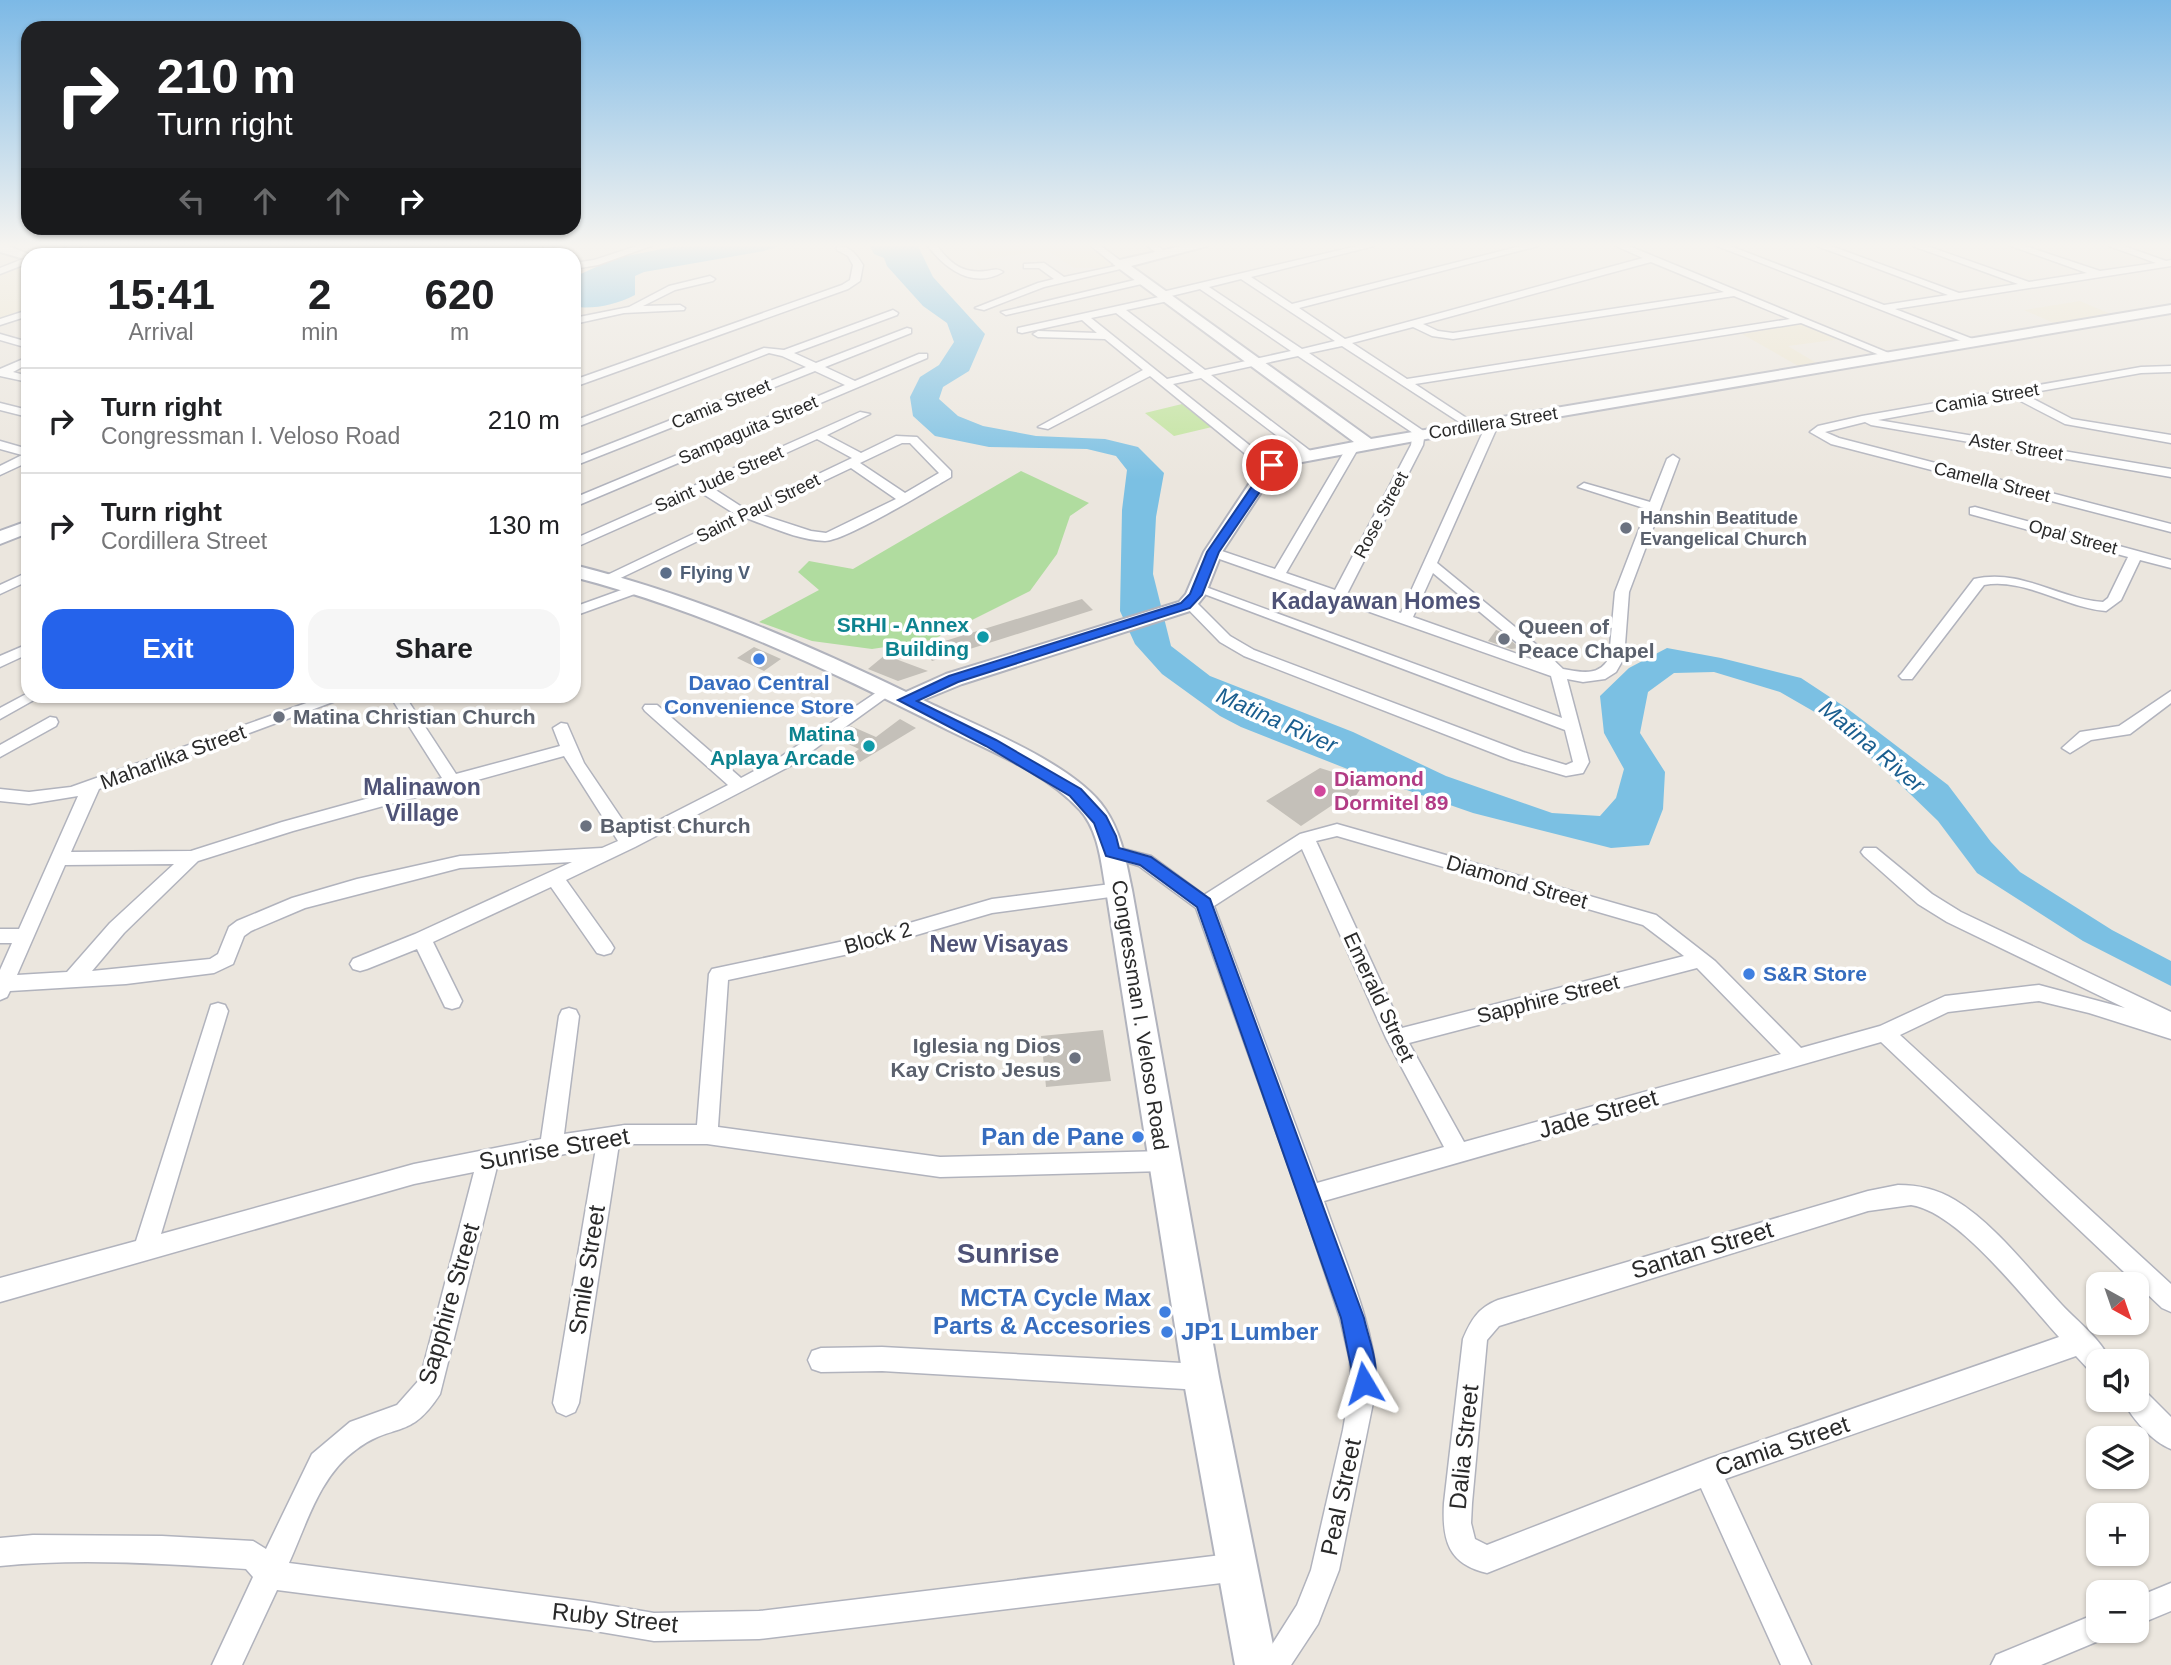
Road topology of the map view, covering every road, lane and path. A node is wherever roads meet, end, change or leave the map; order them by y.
1 (742, 324) edge
2 (864, 324) edge
3 (1052, 324) edge
4 (1092, 324) edge
5 (1137, 324) edge
6 (1200, 324) edge
7 (1258, 324) edge
8 (1317, 324) edge
9 (1410, 324) edge
10 (1414, 324) edge
11 (1533, 324) edge
12 (1777, 324) edge
13 (1810, 324) edge
14 (1924, 324) edge
15 (2083, 324) edge
16 (907, 331) dead end
17 (1107, 336) junction
18 (0, 337) edge
19 (1345, 342) junction
20 (1974, 342) junction
21 (21, 343) edge
22 (785, 353) junction
23 (1302, 353) junction
24 (923, 356) dead end
25 (1891, 356) junction
26 (1255, 363) junction
27 (21, 364) edge
28 (814, 366) junction
29 (2166, 368) edge
30 (1150, 372) junction
31 (2, 373) edge
32 (1204, 374) junction
33 (21, 377) edge
34 (581, 381) edge
35 (1407, 382) junction
36 (1163, 383) junction
37 (855, 385) junction
38 (2014, 393) junction
39 (0, 406) edge
40 (21, 412) edge
41 (864, 414) dead end
42 (1862, 419) junction
43 (581, 422) edge
44 (1493, 423) junction
45 (1044, 427) dead end
46 (1473, 427) junction
47 (1816, 432) joint
48 (818, 435) junction
49 (1420, 435) junction
50 (2171, 439) edge
51 (0, 445) edge
52 (1360, 446) junction
53 (21, 452) edge
54 (1309, 456) junction
55 (21, 459) edge
56 (1673, 459) dead end
57 (581, 460) edge
58 (856, 460) junction
59 (1269, 467) junction
60 (0, 471) edge
61 (2171, 473) edge
62 (701, 487) junction
63 (1584, 487) dead end
64 (905, 499) junction
65 (581, 500) edge
66 (1656, 508) junction
67 (1975, 511) dead end
68 (745, 514) junction
69 (2171, 528) edge
70 (21, 530) edge
71 (0, 538) edge
72 (581, 541) edge
73 (1213, 552) junction
74 (2136, 554) junction
75 (2171, 564) edge
76 (1432, 565) junction
77 (581, 573) edge
78 (1279, 574) junction
79 (21, 580) edge
80 (608, 580) junction
81 (638, 588) junction
82 (0, 590) edge
83 (1339, 595) junction
84 (1188, 601) junction
85 (581, 609) edge
86 (1406, 618) junction
87 (21, 652) edge
88 (0, 662) edge
89 (1558, 673) junction
90 (1907, 676) dead end
91 (896, 696) junction
92 (2171, 696) edge
93 (21, 703) edge
94 (323, 703) edge
95 (402, 703) edge
96 (651, 708) dead end
97 (0, 714) edge
98 (50, 722) dead end
99 (1571, 727) junction
100 (561, 728) dead end
101 (2070, 748) dead end
102 (569, 749) junction
103 (0, 752) edge
104 (452, 781) junction
105 (740, 786) junction
106 (91, 787) junction
107 (0, 795) edge
108 (1306, 838) junction
109 (629, 842) junction
110 (1112, 852) junction
111 (1870, 852) dead end
112 (601, 854) junction
113 (192, 856) junction
114 (58, 859) junction
115 (554, 877) junction
116 (1119, 890) junction
117 (1204, 904) junction
118 (0, 936) edge
119 (23, 936) junction
120 (422, 939) junction
121 (604, 948) dead end
122 (1699, 960) junction
123 (360, 964) dead end
124 (72, 980) junction
125 (2, 988) edge
126 (452, 1001) dead end
127 (218, 1011) dead end
128 (569, 1016) dead end
129 (2171, 1022) edge
130 (2171, 1031) edge
131 (1885, 1033) junction
132 (1396, 1038) junction
133 (1798, 1058) junction
134 (707, 1135) junction
135 (609, 1137) junction
136 (551, 1146) junction
137 (1459, 1153) junction
138 (488, 1160) junction
139 (1164, 1161) junction
140 (1310, 1195) junction
141 (145, 1249) junction
142 (0, 1290) edge
143 (2171, 1300) edge
144 (1483, 1323) joint
145 (2081, 1342) junction
146 (2087, 1349) edge
147 (821, 1360) dead end
148 (1201, 1377) junction
149 (566, 1403) dead end
150 (2148, 1412) edge
151 (2171, 1436) edge
152 (1707, 1472) junction
153 (0, 1552) edge
154 (1487, 1559) joint
155 (1238, 1567) junction
156 (270, 1575) junction
157 (2171, 1597) edge
158 (2149, 1606) edge
159 (2086, 1632) edge
160 (227, 1665) edge
161 (1256, 1665) edge
162 (1274, 1665) edge
163 (1796, 1665) edge
164 (2006, 1665) edge

1 - 34 street
2 - 22 street
3 - 17 street
4 - 17 street
5 - 32 street
6 - 26 street
7 - 23 street
8 - 19 street
9 - 19 street
10 - 11 street
12 - 35 street
13 - 25 street
14 - 20 street
15 - 20 street, Cordillera Street
16 - 28 street, Camia Street
17 - 30 street
18 - 21 street
19 - 23 street
19 - 35 street
20 - 25 street, Cordillera Street
22 - 28 street
22 - 43 street
23 - 26 street
23 - 49 street
24 - 37 street, Sampaguita Street
25 - 44 street, Cordillera Street
26 - 32 street
26 - 52 street
27 - 31 street
28 - 37 street
28 - 57 street, Camia Street
29 - 38 street, Camia Street
30 - 36 street
30 - 45 street
31 - 33 street
32 - 36 street
32 - 54 street
35 - 46 street
36 - 59 street
37 - 65 street, Sampaguita Street
38 - 42 street, Camia Street
38 - 50 street
39 - 40 street
41 - 48 street, Saint Jude Street
42 - 47 street, Camia Street
42 - 61 street, Aster Street
44 - 46 street, Cordillera Street
44 - 76 street
46 - 49 street, Cordillera Street
47 - 69 street, Camella Street
48 - 58 street
48 - 62 street, Saint Jude Street
49 - 52 street, Cordillera Street
49 - 83 street, Rose Street
51 - 53 street
52 - 54 street, Cordillera Street
52 - 78 street
54 - 59 street, Cordillera Street
55 - 60 street
56 - 66 street
58 - 64 street
58 - 64 street, Saint Paul Street
58 - 68 street, Saint Paul Street
59 - 73 street
62 - 68 street
62 - 72 street, Saint Jude Street
63 - 66 street
64 - 68 street
66 - 89 street
67 - 74 street, Opal Street
68 - 80 street, Saint Paul Street
70 - 71 street
73 - 78 street
73 - 84 street
74 - 75 street, Opal Street
74 - 90 street
76 - 86 street
76 - 89 street
77 - 80 street, Congressman I. Veloso Road
78 - 83 street
79 - 82 street
80 - 81 street, Congressman I. Veloso Road
81 - 85 street
81 - 91 street, Congressman I. Veloso Road
83 - 86 street
84 - 91 street
84 - 99 street
84 - 99 street
86 - 89 street
87 - 88 street
89 - 99 street
91 - 105 street
91 - 110 street, Congressman I. Veloso Road
92 - 101 street
93 - 97 street
94 - 106 street, Maharlika Street
95 - 104 street
96 - 105 street
98 - 103 street
100 - 102 street
102 - 104 street
102 - 109 street
104 - 113 street
105 - 109 street
106 - 107 street, Maharlika Street
106 - 114 street
108 - 117 street, Diamond Street
108 - 122 street, Diamond Street
108 - 132 street, Emerald Street
109 - 112 street
110 - 116 street, Congressman I. Veloso Road
110 - 117 street
111 - 129 street
112 - 115 street
112 - 124 street
113 - 114 street
113 - 124 street
114 - 119 street
115 - 120 street
115 - 121 street
116 - 134 street, Block 2
116 - 139 street, Congressman I. Veloso Road
117 - 140 street, Peal Street
118 - 119 street
119 - 125 street
120 - 123 street
120 - 126 street
122 - 132 street, Sapphire Street
122 - 133 street, Diamond Street
124 - 125 street
127 - 141 street
128 - 136 street
130 - 131 street, Jade Street
131 - 133 street, Jade Street
131 - 143 street
132 - 137 street, Emerald Street
133 - 137 street, Jade Street
134 - 135 street, Sunrise Street
134 - 139 street, Sunrise Street
135 - 136 street, Sunrise Street
135 - 149 street, Smile Street
136 - 138 street, Sunrise Street
137 - 140 street, Jade Street
138 - 141 street, Sunrise Street
138 - 156 street, Sapphire Street
139 - 148 street, Congressman I. Veloso Road
140 - 162 street, Peal Street
141 - 142 street, Sunrise Street
144 - 145 street, Santan Street
144 - 154 street, Dalia Street
145 - 146 street
145 - 152 street, Camia Street
147 - 148 street
148 - 155 street, Congressman I. Veloso Road
150 - 151 street
152 - 154 street, Camia Street
152 - 163 street
153 - 156 street
155 - 156 street, Ruby Street
155 - 161 street, Congressman I. Veloso Road
156 - 160 street, Sapphire Street
157 - 158 street
159 - 164 street

